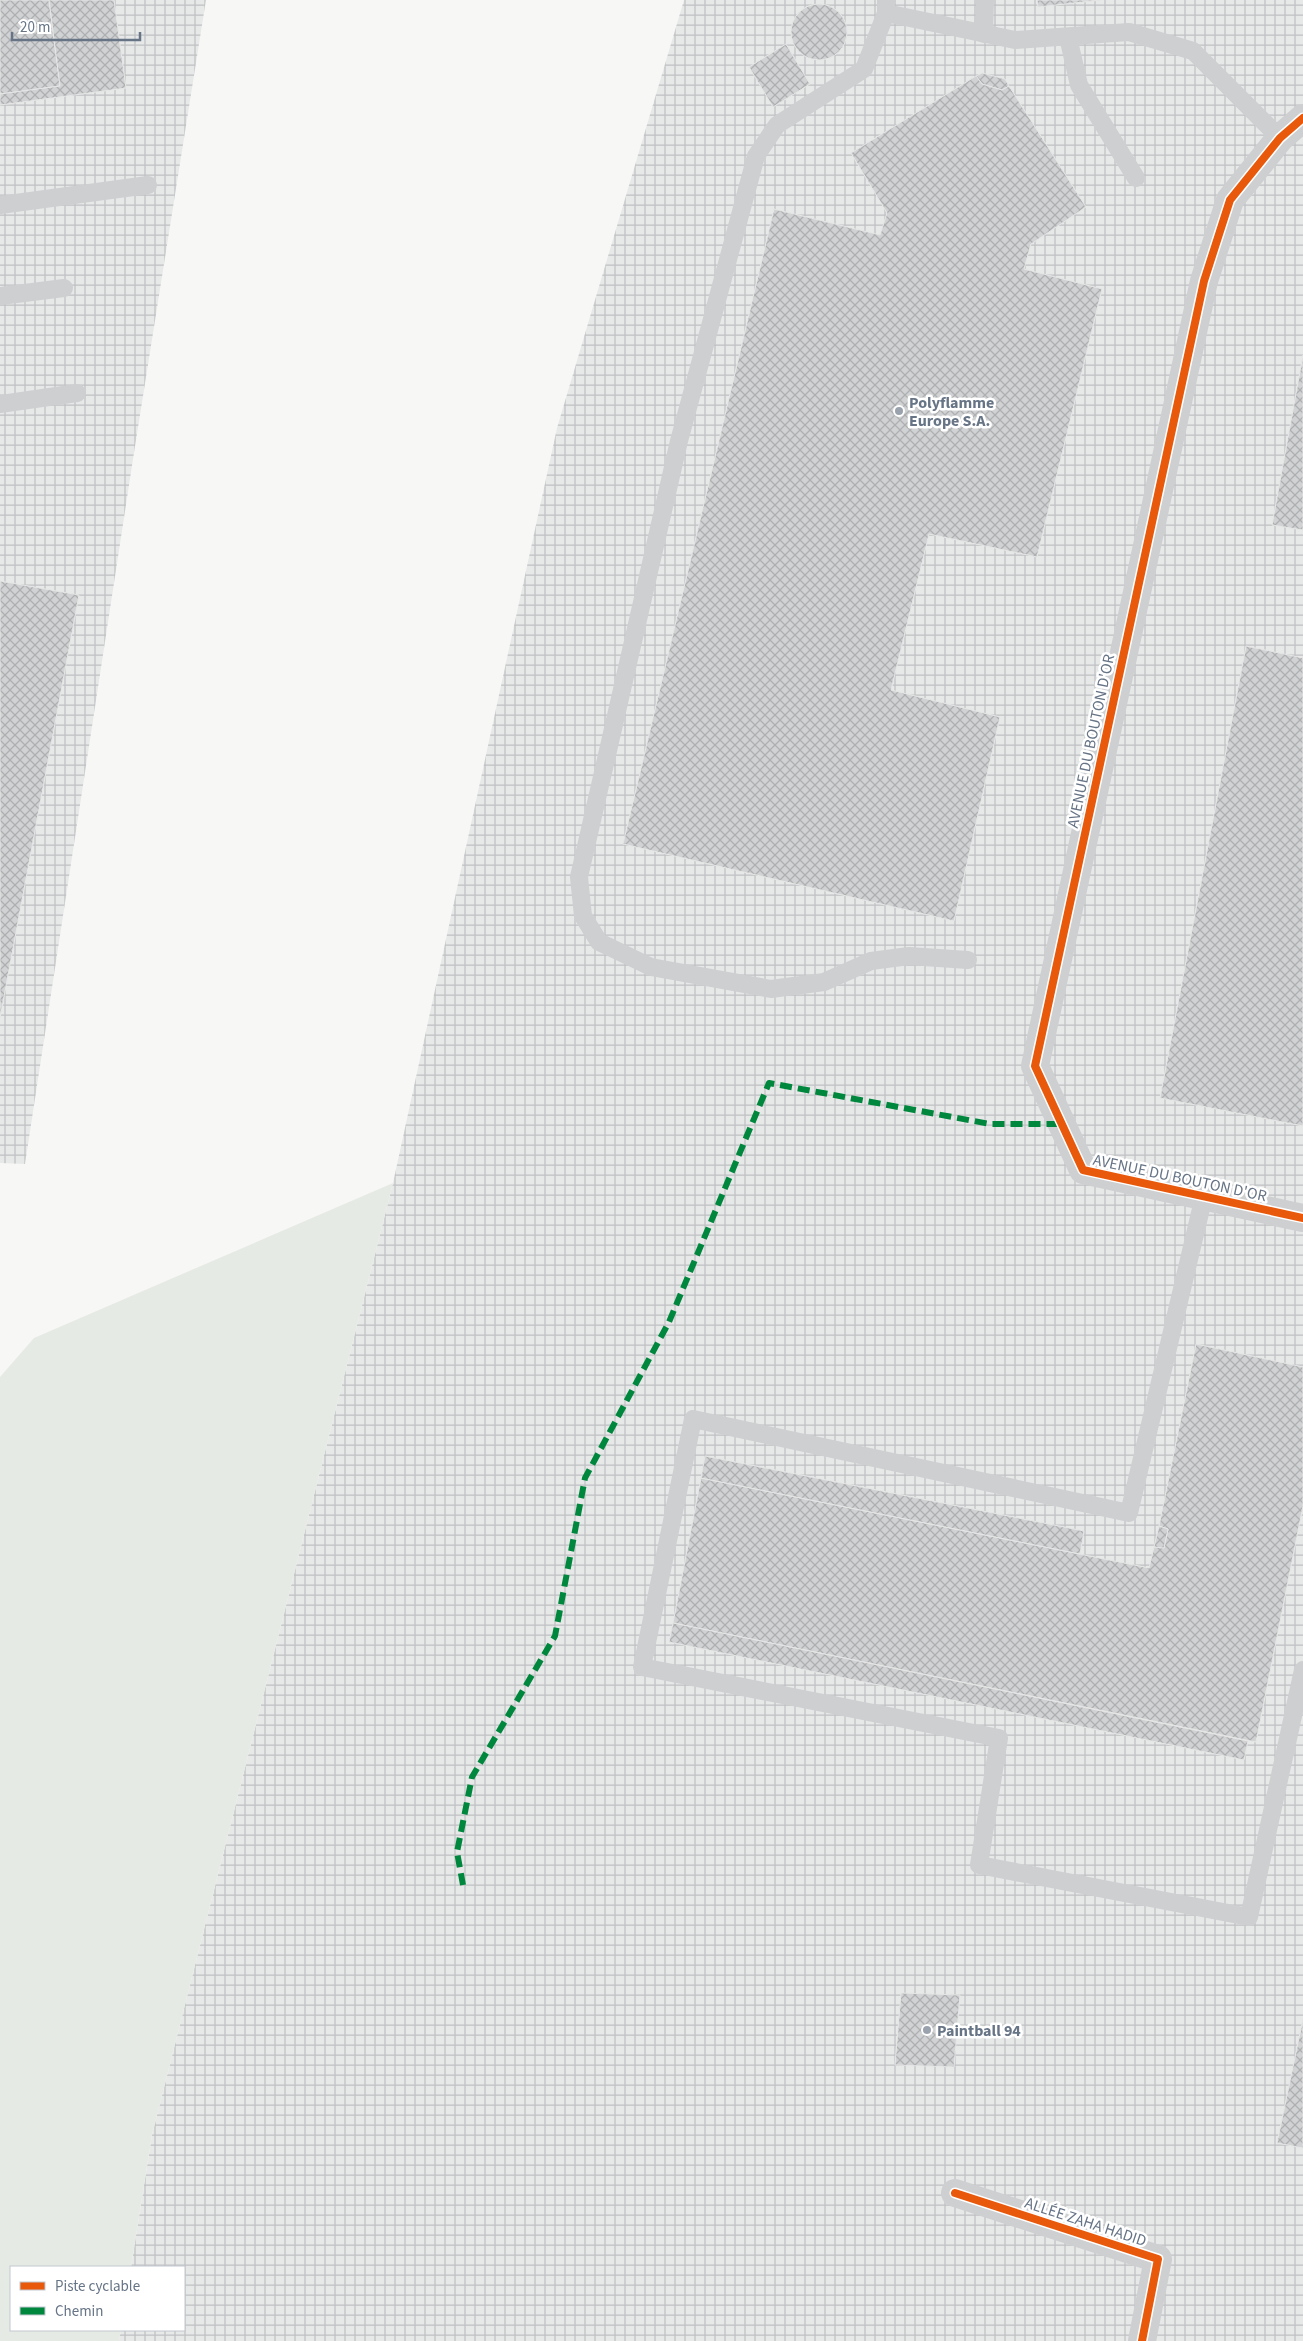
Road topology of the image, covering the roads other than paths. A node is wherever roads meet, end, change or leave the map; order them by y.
1 (985, 0) edge
2 (886, 7) edge
3 (984, 34) junction
4 (1068, 37) junction
5 (1303, 118) edge
6 (1280, 138) junction
7 (1136, 178) dead end
8 (148, 185) dead end
9 (0, 205) edge
10 (64, 288) dead end
11 (0, 296) edge
12 (77, 393) dead end
13 (0, 404) edge
14 (968, 960) dead end
15 (1204, 1196) junction
16 (1303, 1218) edge
17 (1303, 1670) edge
18 (955, 2194) dead end
19 (1142, 2341) edge

1 - 3 lane
2 - 3 lane
2 - 14 lane
3 - 4 lane
4 - 6 lane
4 - 7 lane
5 - 6 street, AVENUE DU BOUTON D'OR
6 - 15 street, AVENUE DU BOUTON D'OR
8 - 9 lane
10 - 11 lane
12 - 13 lane
15 - 16 street, AVENUE DU BOUTON D'OR
15 - 17 lane
18 - 19 street, ALLÉE ZAHA HADID

